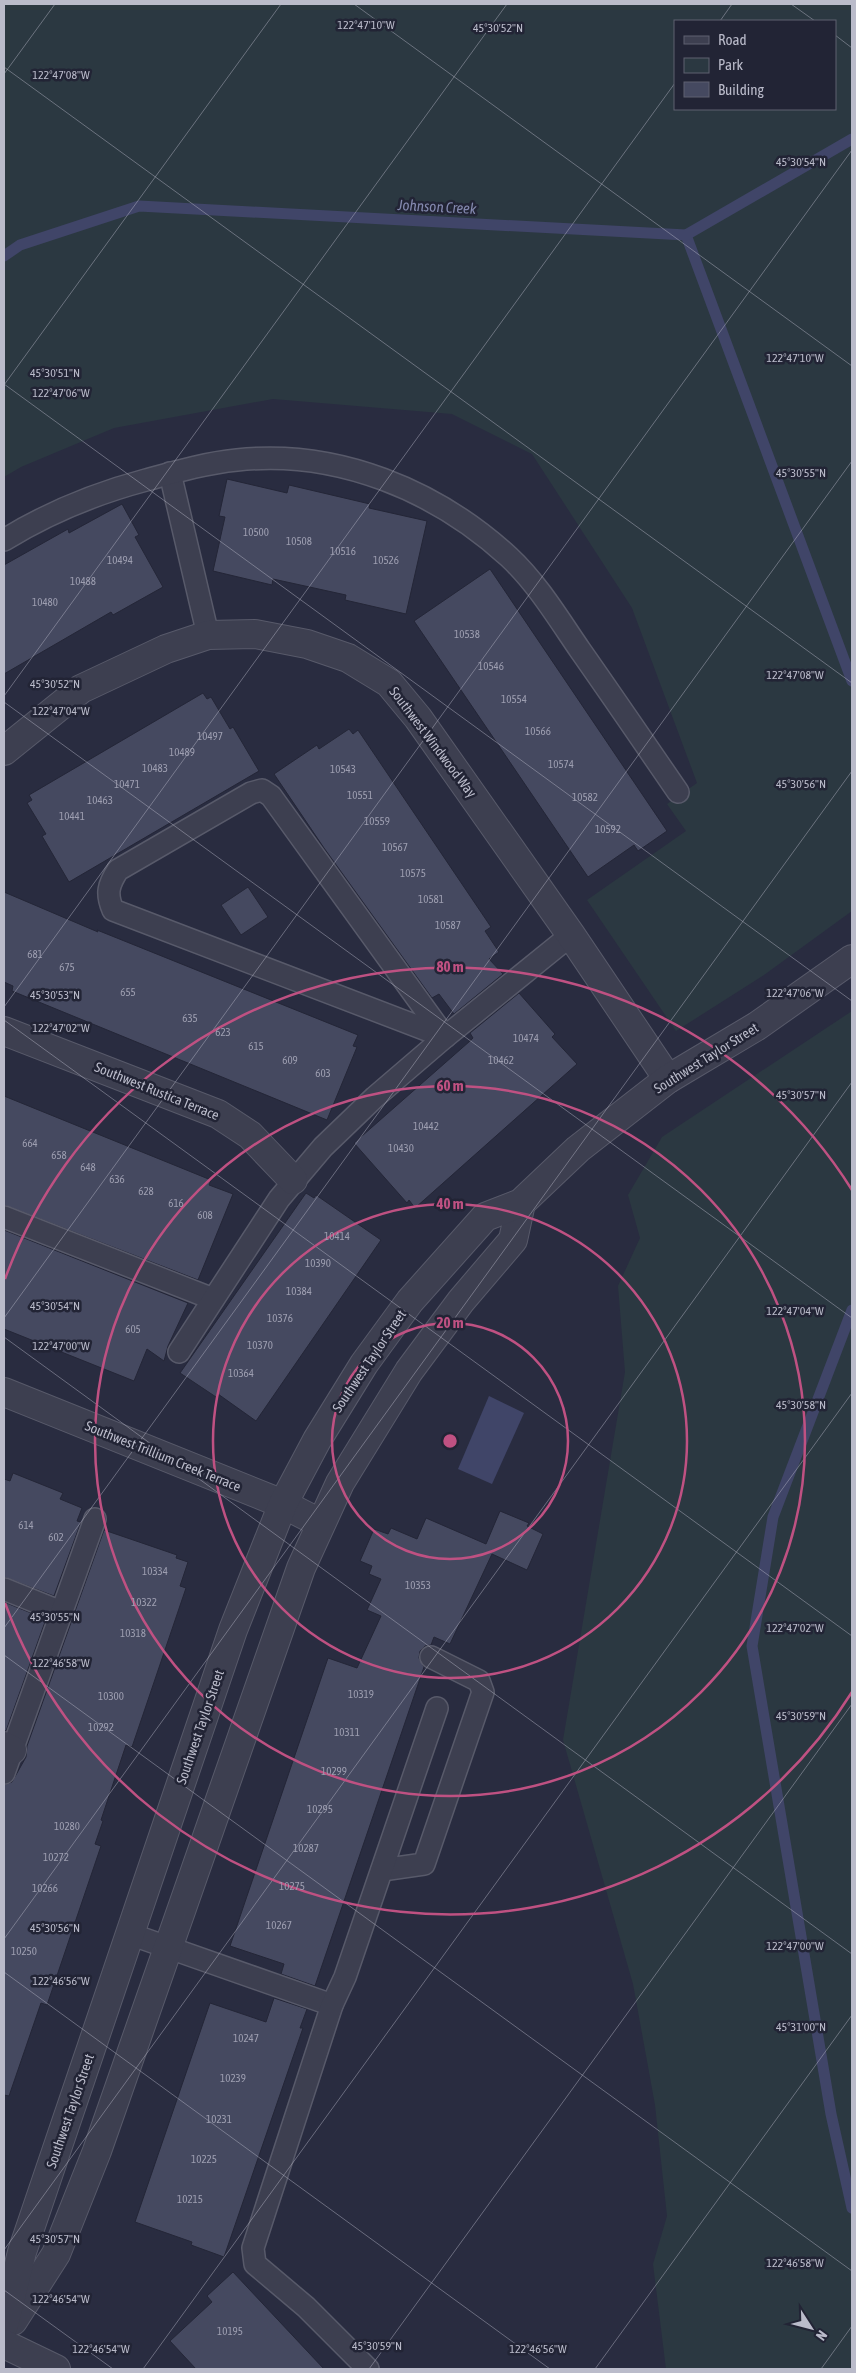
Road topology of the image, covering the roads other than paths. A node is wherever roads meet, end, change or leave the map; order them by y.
1 (170, 473) junction
2 (4, 540) edge
3 (208, 635) junction
4 (4, 751) edge
5 (678, 792) dead end
6 (572, 935) junction
7 (852, 959) edge
8 (4, 1031) edge
9 (445, 1037) junction
10 (668, 1080) junction
11 (293, 1180) junction
12 (521, 1203) junction
13 (4, 1217) edge
14 (213, 1300) junction
15 (179, 1352) dead end
16 (4, 1392) edge
17 (284, 1504) junction
18 (95, 1519) dead end
19 (320, 1523) junction
20 (4, 1589) edge
21 (62, 1612) junction
22 (431, 1657) dead end
23 (437, 1708) dead end
24 (6, 1756) edge
25 (382, 1870) junction
26 (130, 1934) junction
27 (169, 1947) junction
28 (332, 2005) junction
29 (4, 2325) edge
30 (4, 2335) edge
31 (4, 2344) edge
32 (56, 2369) edge
33 (368, 2369) edge

1 - 2 lane
1 - 3 lane
1 - 5 lane
3 - 4 street, Southwest Windwood Way
3 - 6 street, Southwest Windwood Way
6 - 9 lane
6 - 10 street, Southwest Windwood Way
7 - 10 street, Southwest Taylor Street
8 - 11 street, Southwest Rustica Terrace
9 - 9 lane
9 - 11 lane
10 - 12 street, Southwest Taylor Street
11 - 14 lane
12 - 17 street, Southwest Taylor Street
12 - 19 street
13 - 14 lane
14 - 15 lane
16 - 17 street, Southwest Trillium Creek Terrace
17 - 19 street, Southwest Trillium Creek Terrace
17 - 26 street, Southwest Taylor Street
18 - 21 lane
19 - 27 street
20 - 21 lane
21 - 24 lane
22 - 25 lane
23 - 25 lane
25 - 28 lane
26 - 27 lane
26 - 29 street, Southwest Taylor Street
27 - 28 lane
27 - 30 street
28 - 33 lane
31 - 32 street

